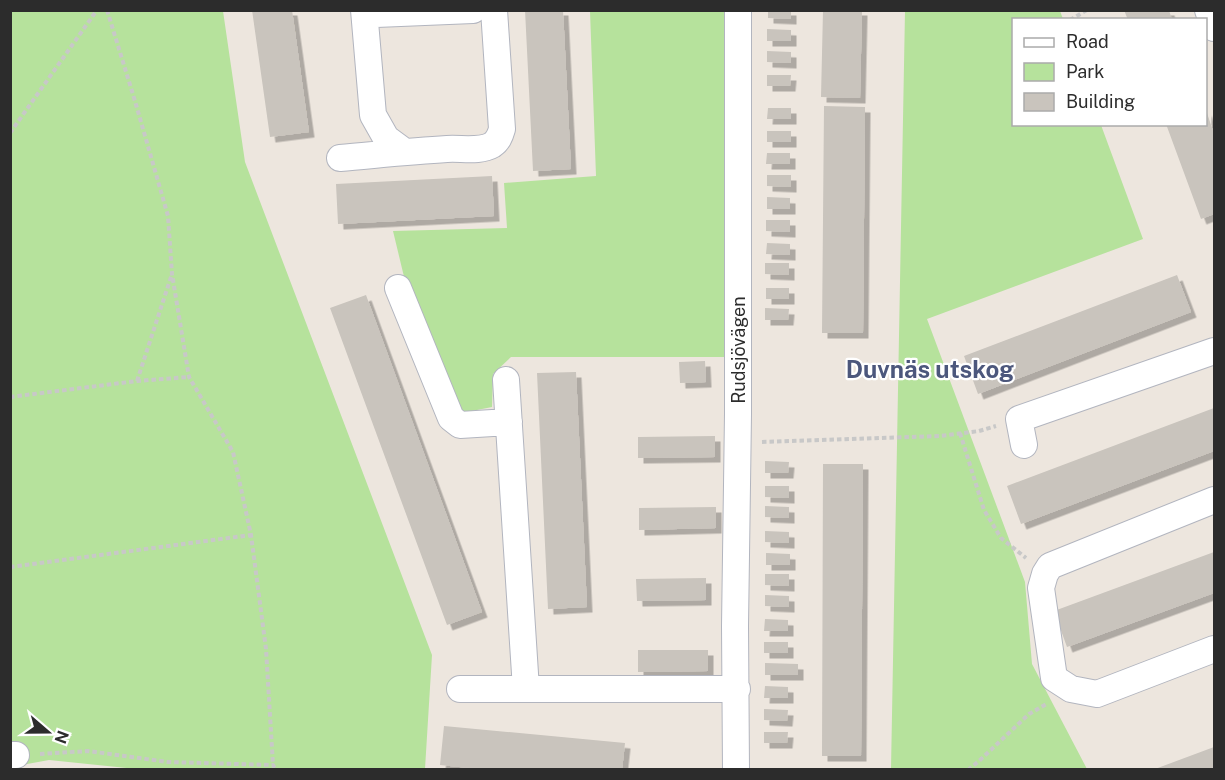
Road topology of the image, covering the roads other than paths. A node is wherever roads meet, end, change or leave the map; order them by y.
1 (366, 10) edge
2 (473, 10) edge
3 (494, 10) edge
4 (738, 10) edge
5 (1208, 10) edge
6 (1215, 28) edge
7 (405, 152) junction
8 (340, 158) dead end
9 (398, 288) dead end
10 (1215, 351) edge
11 (506, 380) dead end
12 (509, 422) junction
13 (1024, 445) dead end
14 (1215, 500) edge
15 (1215, 649) edge
16 (460, 689) dead end
17 (526, 689) junction
18 (737, 689) junction
19 (736, 770) edge

1 - 2 street
1 - 7 street
3 - 7 street
4 - 18 street, Rudsjövägen
5 - 6 street
7 - 8 street
9 - 12 street
10 - 13 street
11 - 12 street
12 - 17 street
14 - 15 street
16 - 17 street
17 - 18 street
18 - 19 street, Rudsjövägen

